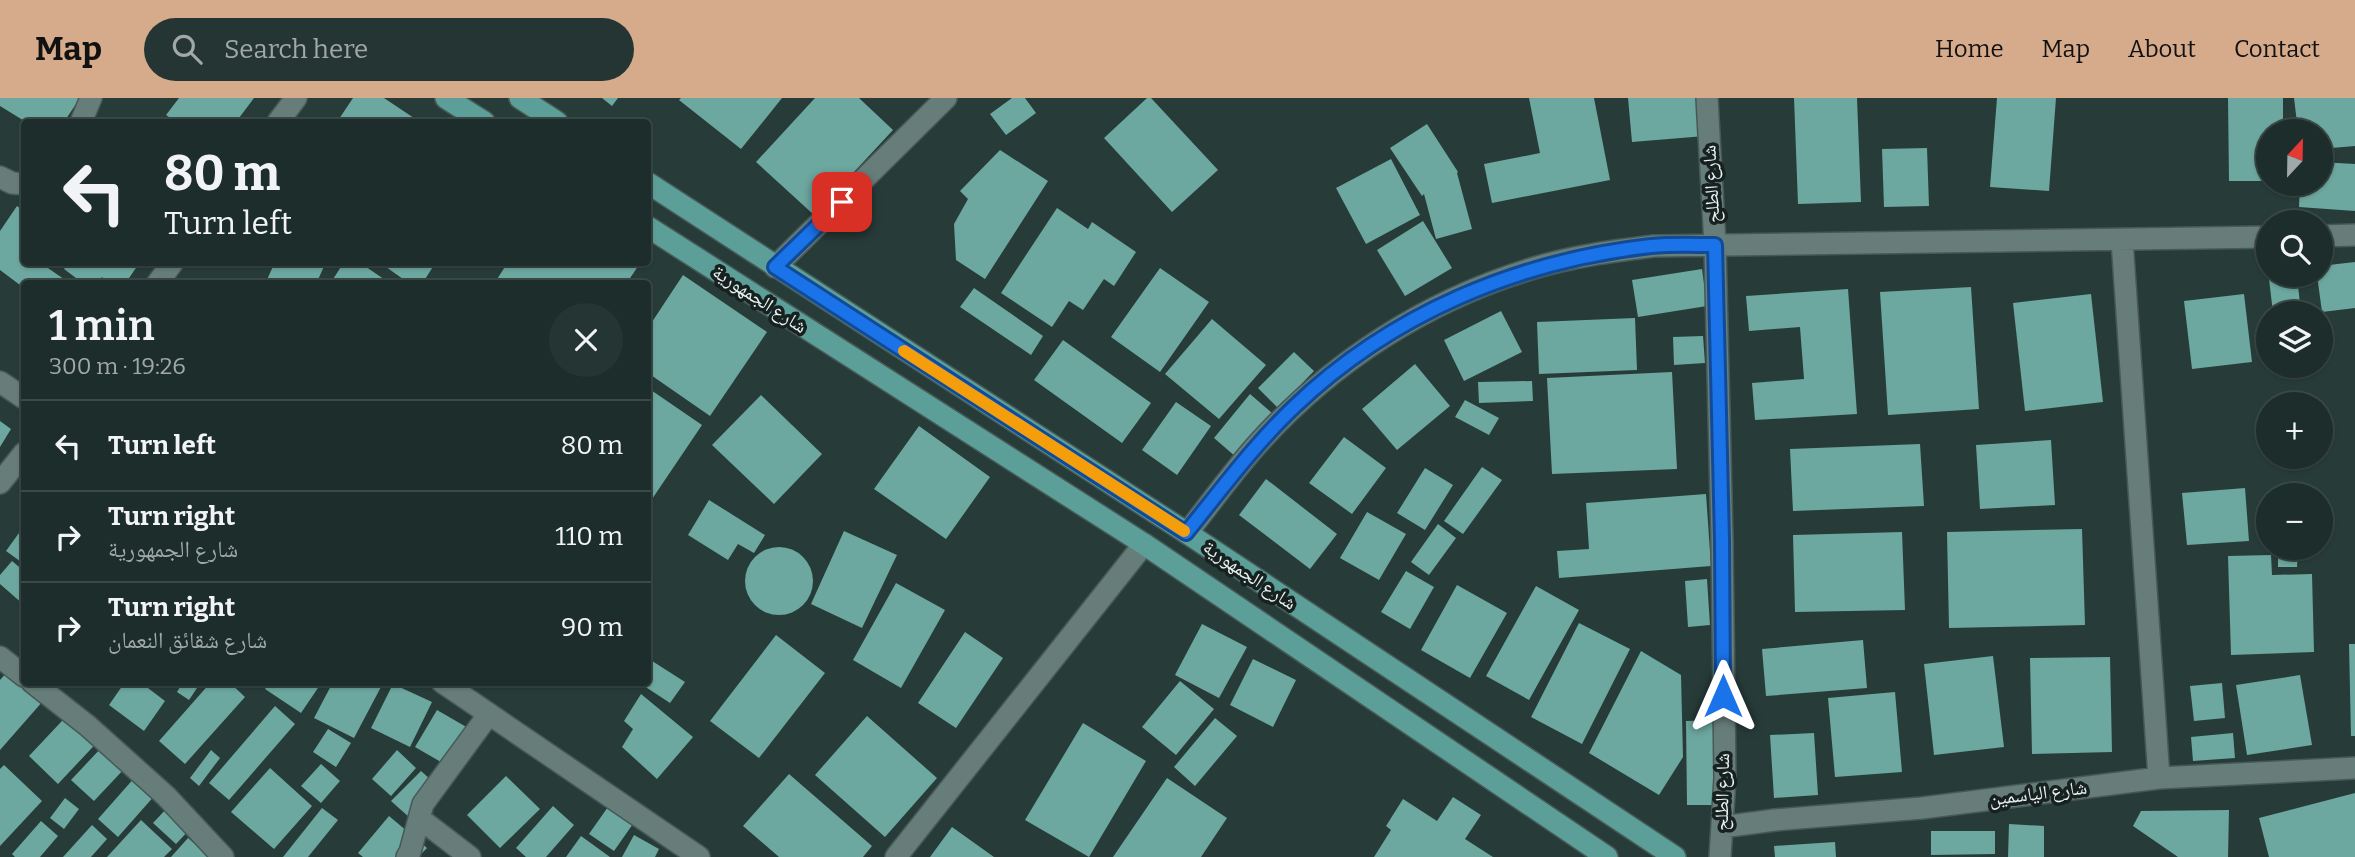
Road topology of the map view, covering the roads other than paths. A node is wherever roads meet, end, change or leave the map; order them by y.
1 (91, 98) edge
2 (296, 98) edge
3 (446, 98) edge
4 (520, 98) edge
5 (946, 98) edge
6 (1707, 98) edge
7 (82, 119) edge
8 (280, 119) edge
9 (479, 119) edge
10 (552, 119) edge
11 (0, 177) edge
12 (21, 184) edge
13 (651, 185) edge
14 (651, 229) edge
15 (2355, 235) edge
16 (2333, 236) edge
17 (2256, 237) edge
18 (2122, 240) junction
19 (1715, 245) junction
20 (775, 267) junction
21 (0, 382) edge
22 (21, 396) edge
23 (21, 457) edge
24 (0, 483) edge
25 (1186, 533) junction
26 (1144, 544) junction
27 (0, 657) edge
28 (21, 674) edge
29 (37, 686) edge
30 (448, 686) edge
31 (489, 714) junction
32 (2355, 768) edge
33 (2159, 778) junction
34 (419, 818) junction
35 (1722, 827) junction
36 (223, 857) edge
37 (407, 857) edge
38 (470, 857) edge
39 (699, 857) edge
40 (896, 857) edge
41 (1607, 857) edge
42 (1675, 857) edge
43 (1720, 857) edge

1 - 7 street
2 - 8 street
3 - 9 main road
4 - 10 main road
5 - 20 street
6 - 19 street, شارع الطلح
11 - 12 street
13 - 20 main road, شارع الجمهورية
14 - 26 main road, شارع الجمهورية
15 - 16 street
17 - 18 street
18 - 19 street
18 - 33 street
19 - 25 street
19 - 35 street, شارع الطلح
20 - 25 main road, شارع الجمهورية
21 - 22 street
23 - 24 street
25 - 42 main road, شارع الجمهورية
26 - 40 street
26 - 41 main road, شارع الجمهورية
27 - 28 street
29 - 36 street
30 - 31 street
31 - 34 street
31 - 39 street
32 - 33 street, شارع الياسمين
33 - 35 street, شارع الياسمين
34 - 37 street
34 - 38 street
35 - 43 street, شارع الطلح

